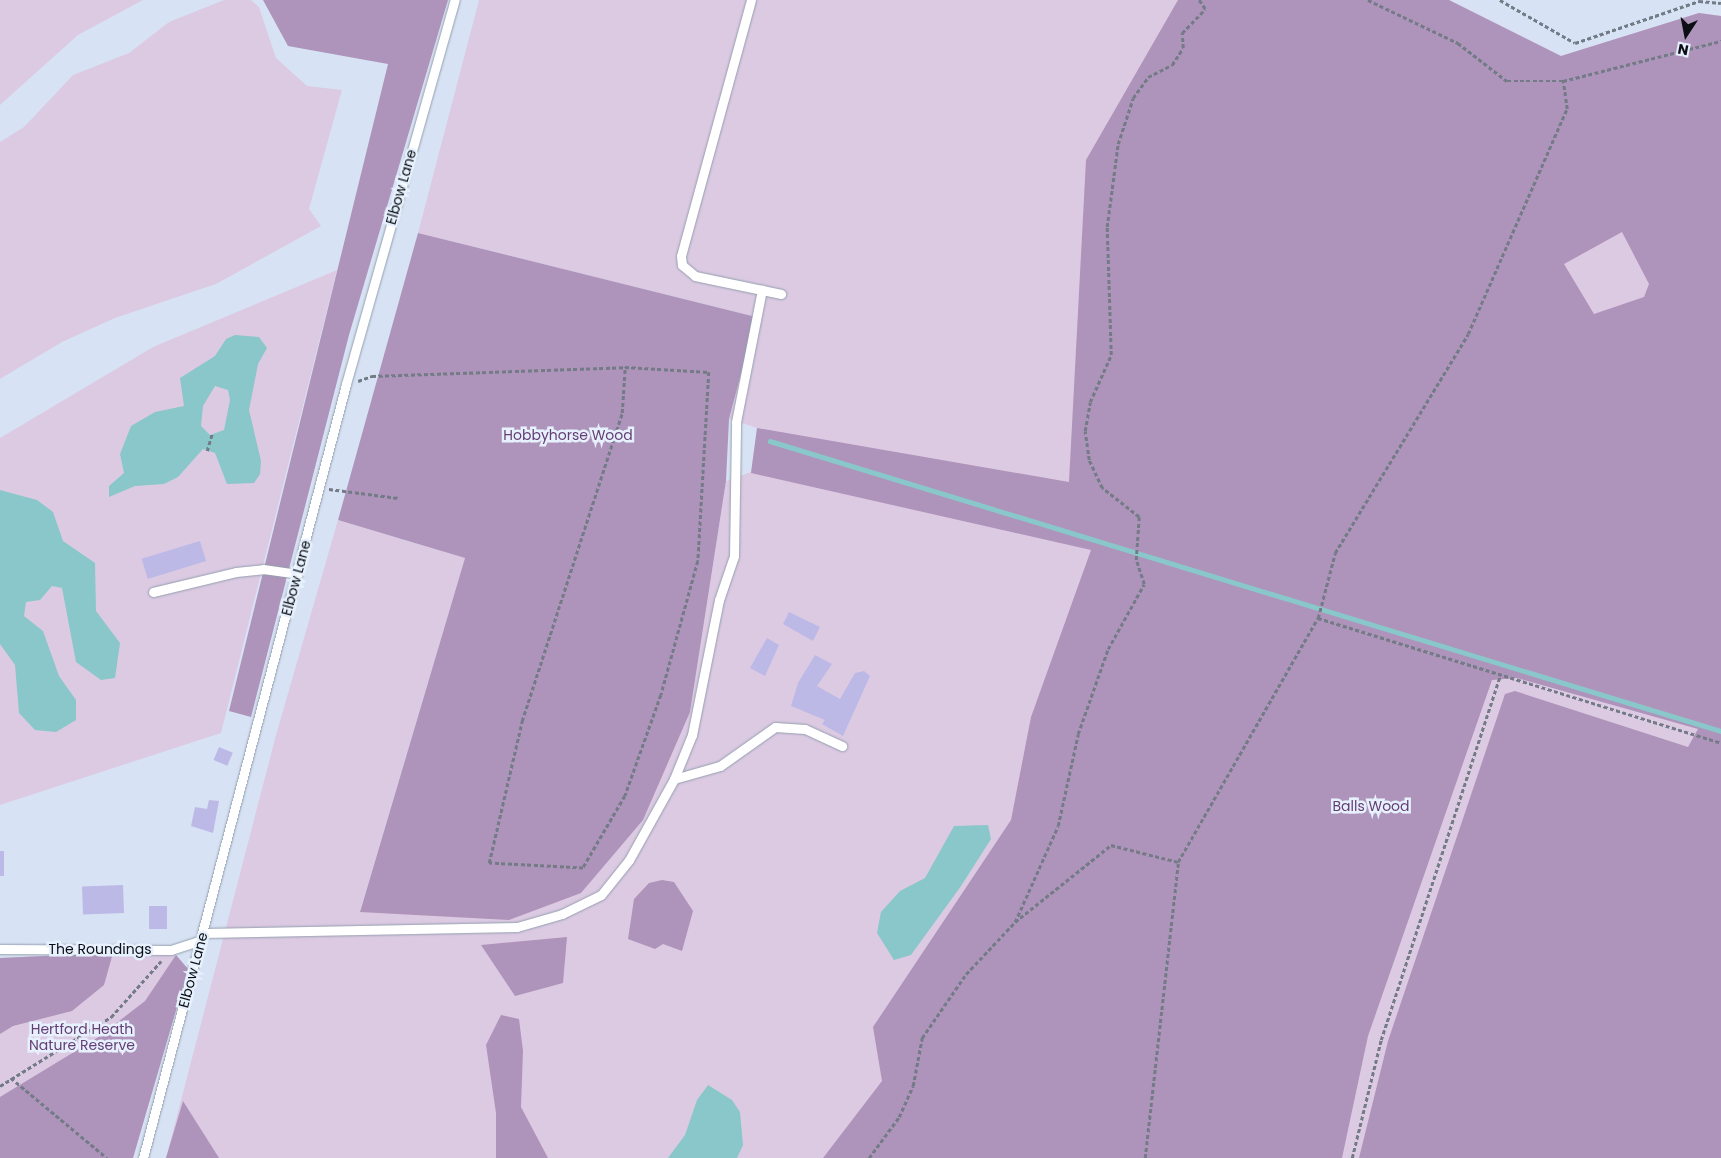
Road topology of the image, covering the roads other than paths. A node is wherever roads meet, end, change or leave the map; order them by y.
1 (455, 0) edge
2 (751, 0) edge
3 (762, 290) junction
4 (781, 294) dead end
5 (298, 574) junction
6 (153, 592) dead end
7 (842, 746) dead end
8 (674, 779) junction
9 (204, 932) junction
10 (199, 941) junction
11 (0, 949) edge
12 (143, 1158) edge

1 - 5 lane, Elbow Lane
2 - 3 lane
3 - 4 lane
3 - 8 lane
5 - 6 lane
5 - 9 lane, Elbow Lane
7 - 8 lane
8 - 9 lane
9 - 10 lane, Elbow Lane
10 - 11 lane, The Roundings
10 - 12 lane, Elbow Lane

